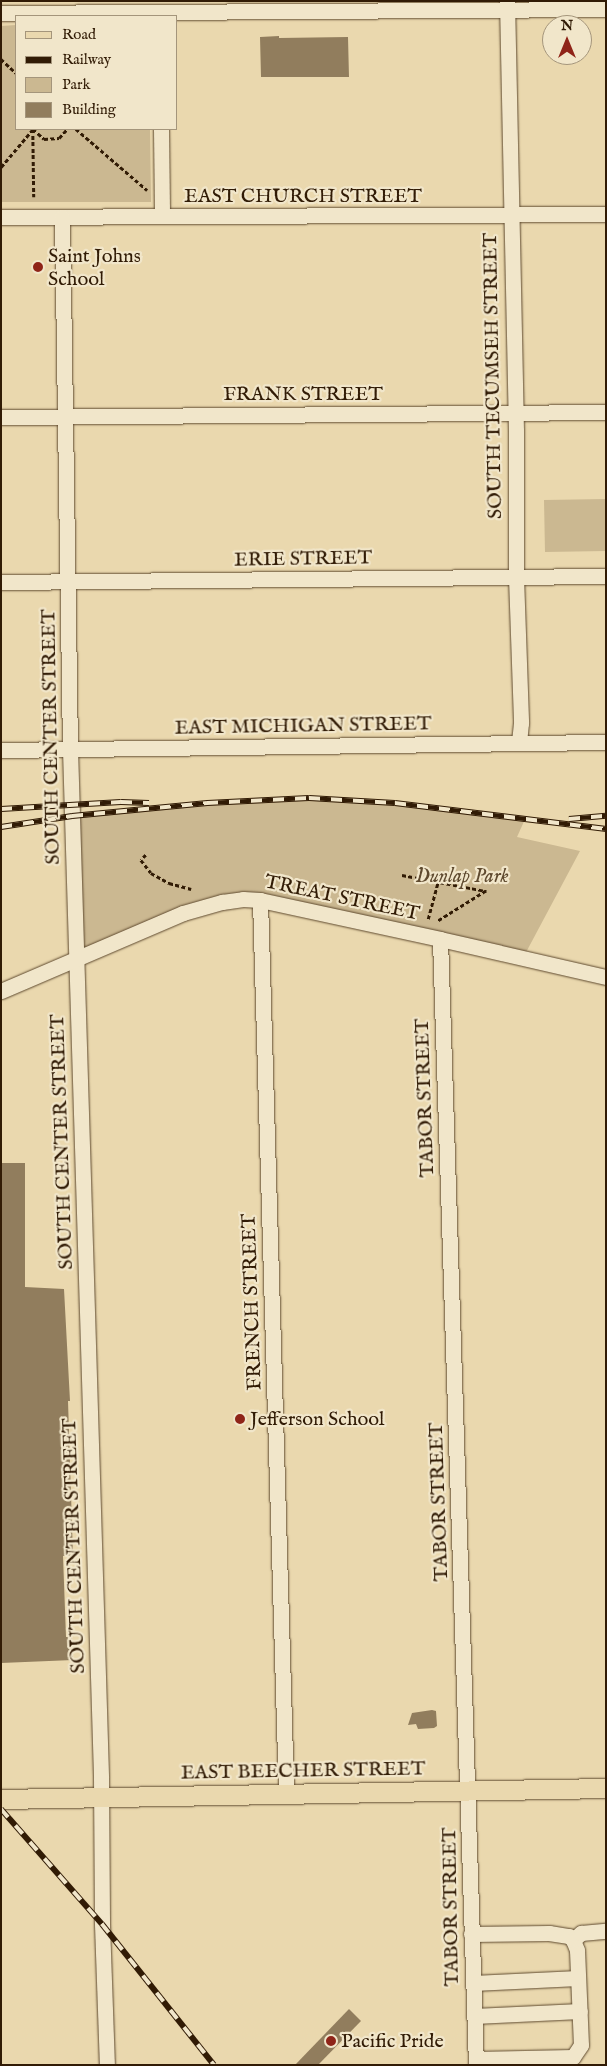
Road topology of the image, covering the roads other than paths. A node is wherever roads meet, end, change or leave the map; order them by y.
1 (507, 5) edge
2 (61, 6) edge
3 (606, 9) edge
4 (1, 12) edge
5 (159, 13) edge
6 (161, 130) edge
7 (606, 214) edge
8 (162, 216) junction
9 (510, 216) junction
10 (1, 217) edge
11 (62, 217) junction
12 (515, 412) junction
13 (606, 412) edge
14 (64, 416) junction
15 (1, 417) edge
16 (516, 576) junction
17 (606, 576) edge
18 (67, 581) junction
19 (1, 582) edge
20 (519, 742) junction
21 (606, 742) edge
22 (70, 749) junction
23 (1, 750) edge
24 (260, 900) junction
25 (440, 939) junction
26 (77, 960) junction
27 (606, 977) edge
28 (1, 991) edge
29 (606, 1788) edge
30 (469, 1790) junction
31 (286, 1794) junction
32 (101, 1797) junction
33 (1, 1799) edge
34 (606, 1931) edge
35 (471, 1934) junction
36 (573, 1940) junction
37 (578, 1978) junction
38 (473, 1983) junction
39 (580, 2011) junction
40 (474, 2016) junction
41 (476, 2062) edge
42 (107, 2065) edge

1 - 3 street
1 - 5 street
1 - 9 street, SOUTH TECUMSEH STREET
2 - 4 street
2 - 5 street
6 - 8 street
7 - 9 street, EAST CHURCH STREET
8 - 9 street, EAST CHURCH STREET
8 - 11 street, EAST CHURCH STREET
9 - 12 street, SOUTH TECUMSEH STREET
10 - 11 street, EAST CHURCH STREET
11 - 14 street, SOUTH CENTER STREET
12 - 13 street, FRANK STREET
12 - 14 street, FRANK STREET
12 - 16 street, SOUTH TECUMSEH STREET
14 - 15 street, FRANK STREET
14 - 18 street, SOUTH CENTER STREET
16 - 17 street, ERIE STREET
16 - 18 street, ERIE STREET
16 - 20 street, SOUTH TECUMSEH STREET
18 - 19 street, ERIE STREET
18 - 22 street, SOUTH CENTER STREET
20 - 21 street, EAST MICHIGAN STREET
20 - 22 street, EAST MICHIGAN STREET
22 - 23 street, EAST MICHIGAN STREET
22 - 26 street, SOUTH CENTER STREET
24 - 25 street, TREAT STREET
24 - 26 street, TREAT STREET
24 - 31 street, FRENCH STREET
25 - 27 street, TREAT STREET
25 - 30 street, TABOR STREET
26 - 28 street, TREAT STREET
26 - 32 street, SOUTH CENTER STREET
29 - 30 main road, EAST BEECHER STREET
30 - 31 main road, EAST BEECHER STREET
30 - 35 street, TABOR STREET
31 - 32 main road, EAST BEECHER STREET
32 - 33 main road, EAST BEECHER STREET
32 - 42 street, SOUTH CENTER STREET
34 - 36 street
35 - 36 street
35 - 38 street, TABOR STREET
36 - 37 street
37 - 38 street
37 - 39 street
38 - 40 street, TABOR STREET
39 - 40 street
39 - 41 street
40 - 41 street, TABOR STREET

